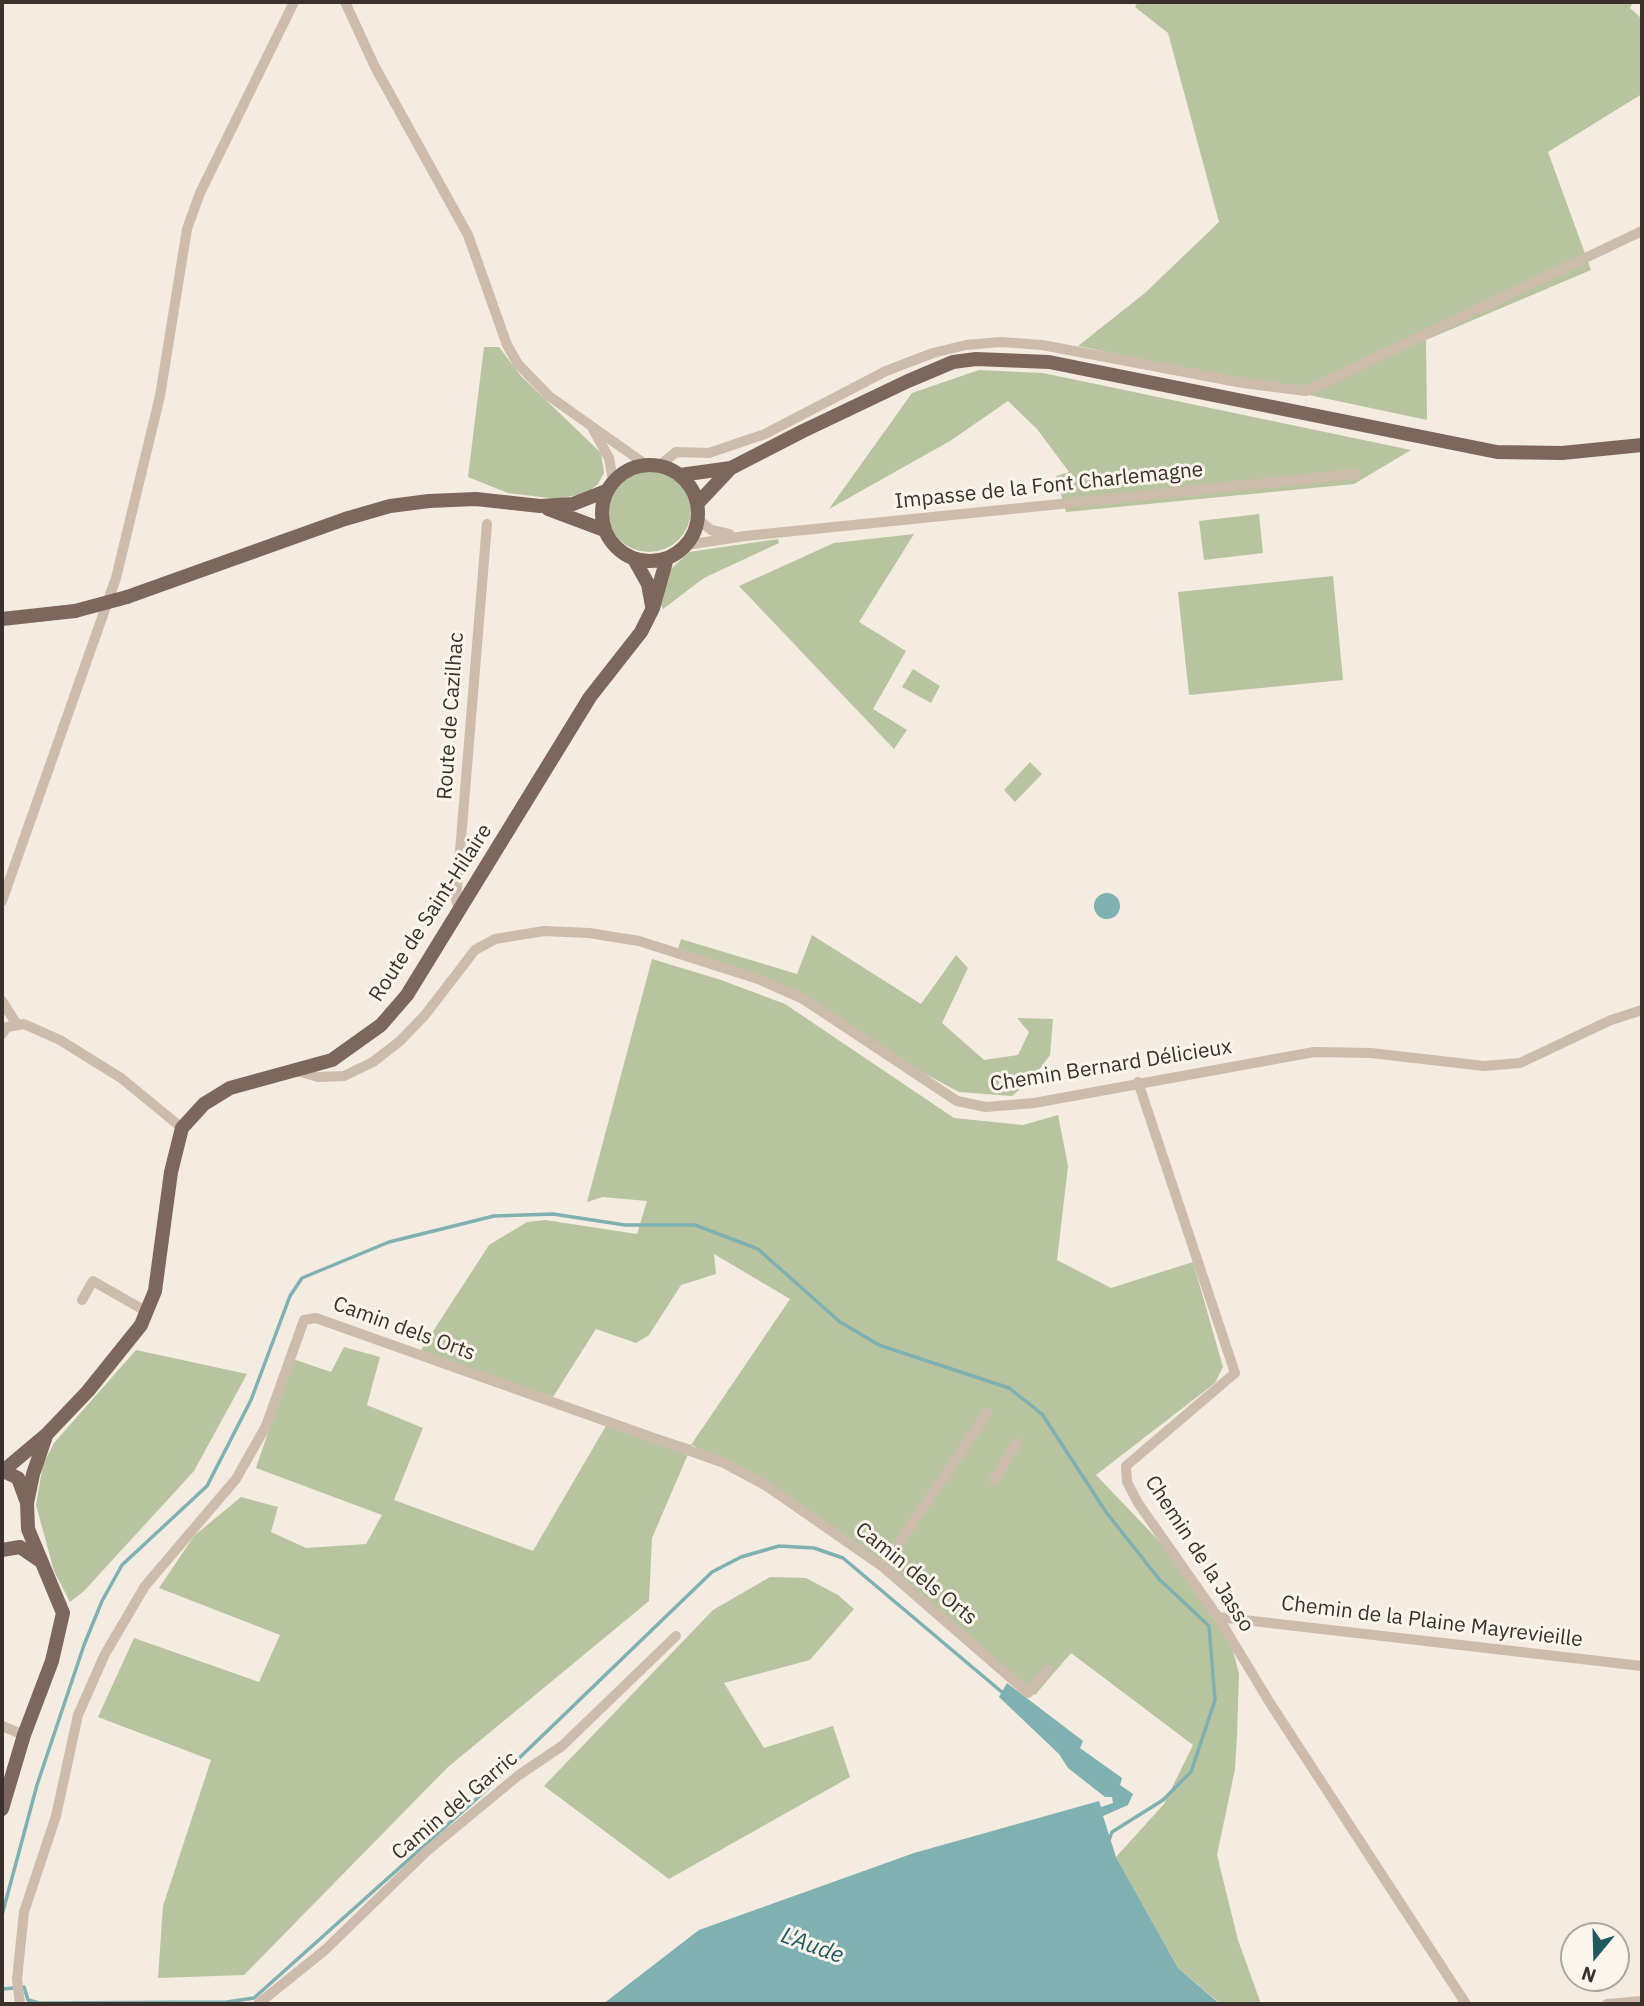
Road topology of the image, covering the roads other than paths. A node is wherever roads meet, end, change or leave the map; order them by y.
1 (294, 2) edge
2 (345, 2) edge
3 (1642, 231) edge
4 (591, 427) junction
5 (1642, 445) edge
6 (653, 464) junction
7 (731, 468) junction
8 (1356, 474) dead end
9 (680, 475) junction
10 (609, 486) junction
11 (697, 504) junction
12 (540, 506) junction
13 (698, 519) junction
14 (487, 524) dead end
15 (604, 530) junction
16 (745, 536) junction
17 (686, 545) junction
18 (667, 558) junction
19 (634, 559) junction
20 (653, 608) junction
21 (2, 619) edge
22 (2, 901) edge
23 (460, 911) junction
24 (2, 1001) edge
25 (1642, 1010) edge
26 (16, 1023) junction
27 (2, 1034) edge
28 (294, 1070) junction
29 (1138, 1082) junction
30 (182, 1128) junction
31 (82, 1300) dead end
32 (147, 1312) junction
33 (987, 1413) dead end
34 (47, 1434) junction
35 (1017, 1443) dead end
36 (39, 1455) junction
37 (2, 1471) edge
38 (994, 1480) dead end
39 (27, 1503) junction
40 (2, 1550) edge
41 (40, 1561) junction
42 (883, 1567) junction
43 (1218, 1617) junction
44 (676, 1636) dead end
45 (1642, 1666) edge
46 (1048, 1670) dead end
47 (2, 1726) edge
48 (24, 1735) junction
49 (2, 1809) edge
50 (1642, 2001) edge
51 (20, 2004) edge
52 (258, 2004) edge
53 (1466, 2004) edge
54 (1607, 2004) edge

1 - 22 street
2 - 4 street
3 - 6 street
4 - 6 street
4 - 10 street
5 - 7 main road
6 - 9 main road
6 - 10 main road
7 - 9 main road
7 - 11 main road
8 - 16 street, Impasse de la Font Charlemagne
9 - 11 main road
10 - 12 main road
10 - 15 main road
11 - 13 main road
12 - 15 main road
12 - 21 main road, bridge
13 - 16 street
13 - 17 main road
14 - 23 street, Route de Cazilhac
15 - 19 main road
16 - 17 street, Impasse de la Font Charlemagne
17 - 18 main road
18 - 19 main road
18 - 20 main road, Route de Saint-Hilaire
19 - 20 main road
20 - 23 main road, Route de Saint-Hilaire
23 - 28 main road, Route de Saint-Hilaire
24 - 26 street
25 - 29 street, Chemin Bernard Délicieux
26 - 27 street
26 - 30 street
28 - 29 street, Chemin Bernard Délicieux
28 - 30 main road, Route de Saint-Hilaire
29 - 43 street, Chemin de la Jasso
30 - 32 main road, Route de Saint-Hilaire
31 - 32 street
32 - 34 main road, Route de Saint-Hilaire
33 - 42 street
34 - 36 main road
34 - 37 main road, Route de Saint-Hilaire
35 - 38 street
36 - 37 main road
36 - 39 main road
37 - 39 main road
39 - 41 main road
40 - 41 main road
41 - 48 main road
42 - 46 street, Camin dels Orts
42 - 51 street, Camin dels Orts
43 - 45 street, Chemin de la Plaine Mayrevieille
43 - 53 street, Chemin de la Jasso
44 - 52 street, Camin del Garric
47 - 48 street
48 - 49 main road
50 - 54 street

